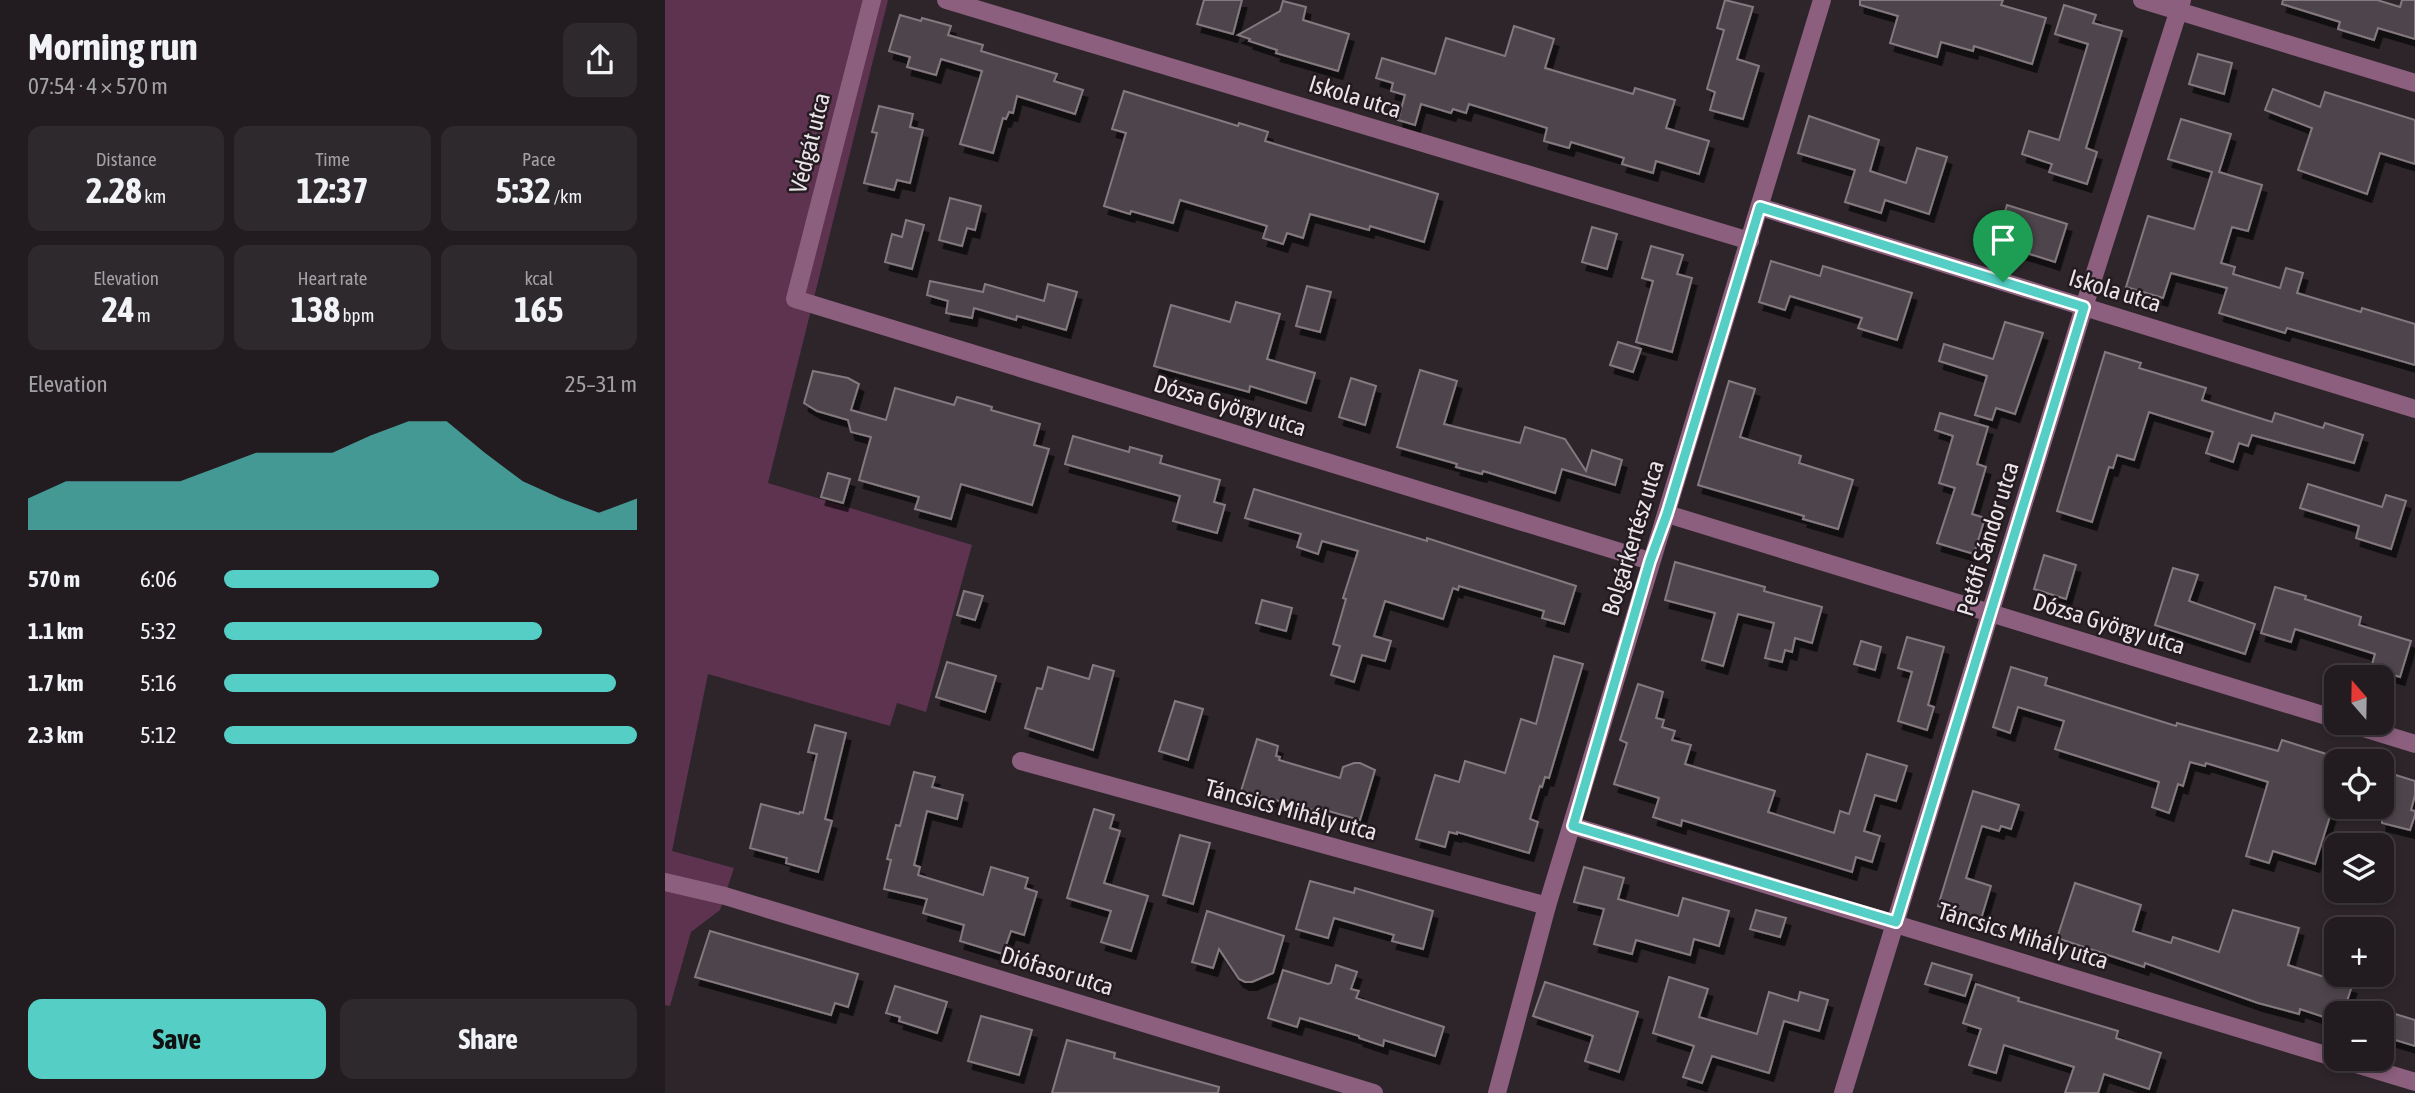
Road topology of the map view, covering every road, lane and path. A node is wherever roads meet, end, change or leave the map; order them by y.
1 (872, 0) edge
2 (946, 0) edge
3 (1822, 0) edge
4 (2142, 0) edge
5 (2181, 6) edge
6 (2415, 83) edge
7 (1760, 207) junction
8 (1750, 241) junction
9 (795, 299) joint
10 (2084, 307) junction
11 (2415, 409) edge
12 (1667, 514) junction
13 (1650, 561) junction
14 (1991, 613) junction
15 (2324, 715) edge
16 (2386, 735) edge
17 (2415, 744) edge
18 (1021, 761) dead end
19 (1573, 826) junction
20 (665, 882) edge
21 (1547, 906) junction
22 (1896, 922) junction
23 (2324, 1054) edge
24 (2379, 1071) edge
25 (2415, 1082) edge
26 (1374, 1093) edge
27 (1497, 1093) edge
28 (1843, 1093) edge

1 - 9 street, Védgát utca
2 - 8 street, Iskola utca
3 - 7 street, Bolgárkertész utca
4 - 5 street
5 - 6 street
5 - 10 street, Petőfi Sándor utca
7 - 8 street, Bolgárkertész utca
7 - 10 street, Iskola utca
8 - 12 street, Bolgárkertész utca
9 - 13 street, Dózsa György utca
10 - 11 street, Iskola utca
10 - 14 street, Petőfi Sándor utca
12 - 13 street, Bolgárkertész utca
12 - 14 street, Dózsa György utca
13 - 19 street, Bolgárkertész utca
14 - 15 street, Dózsa György utca
14 - 22 street, Petőfi Sándor utca
16 - 17 street
18 - 21 street, Táncsics Mihály utca
19 - 21 street, Bolgárkertész utca
19 - 22 street, Táncsics Mihály utca
20 - 26 street, Diófasor utca
21 - 27 street, Bolgárkertész utca
22 - 23 street, Táncsics Mihály utca
22 - 28 street, Petőfi Sándor utca
24 - 25 street, Táncsics Mihály utca

